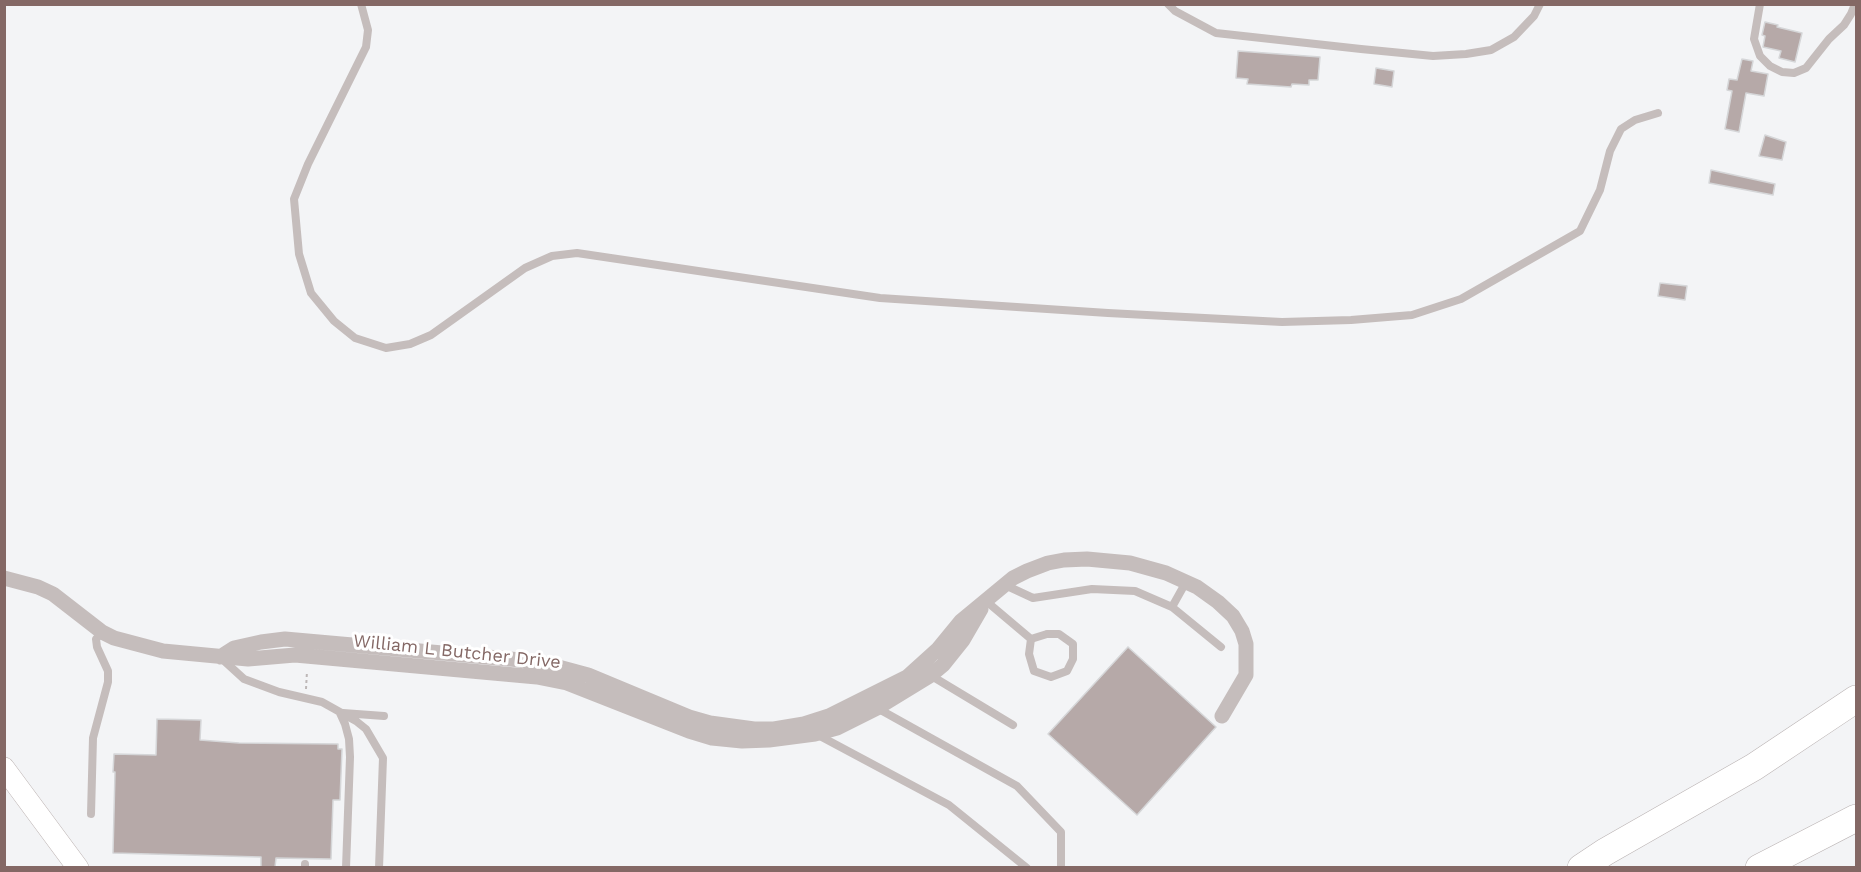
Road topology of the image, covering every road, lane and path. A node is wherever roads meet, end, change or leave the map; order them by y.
1 (361, 4) edge
2 (1168, 4) edge
3 (1540, 4) edge
4 (1760, 4) edge
5 (1855, 4) edge
6 (1658, 113) dead end
7 (4, 578) edge
8 (1186, 582) junction
9 (1005, 585) junction
10 (986, 601) junction
11 (1172, 607) junction
12 (102, 632) junction
13 (1031, 639) junction
14 (1221, 647) dead end
15 (309, 656) junction
16 (220, 657) junction
17 (924, 672) junction
18 (305, 698) junction
19 (1857, 699) edge
20 (863, 700) junction
21 (877, 708) junction
22 (340, 713) junction
23 (1222, 716) dead end
24 (384, 717) dead end
25 (1013, 724) dead end
26 (809, 729) junction
27 (4, 768) edge
28 (90, 814) dead end
29 (1857, 818) edge
30 (1605, 852) junction
31 (78, 867) edge
32 (346, 867) edge
33 (379, 867) edge
34 (1027, 867) edge
35 (1061, 867) edge
36 (1560, 867) edge
37 (1581, 867) edge
38 (1759, 867) edge

1 - 6 lane
2 - 3 lane
4 - 5 lane
7 - 12 street, William L Butcher Drive
8 - 9 street, William L Butcher Drive
8 - 11 lane
8 - 23 street, William L Butcher Drive
9 - 10 street, William L Butcher Drive
9 - 11 lane
10 - 13 lane
10 - 17 street, William L Butcher Drive
11 - 14 lane
12 - 16 street, William L Butcher Drive
12 - 28 lane
13 - 13 lane
15 - 16 street, William L Butcher Drive
15 - 18 path
15 - 26 street, William L Butcher Drive
16 - 18 lane
16 - 26 street, William L Butcher Drive
17 - 20 street, William L Butcher Drive
17 - 21 street, William L Butcher Drive
17 - 25 lane
18 - 22 lane
19 - 30 highway
20 - 21 lane
20 - 26 street, William L Butcher Drive
21 - 26 street, William L Butcher Drive
21 - 35 lane
22 - 24 lane
22 - 32 lane
22 - 33 lane
26 - 34 lane
27 - 31 main road
29 - 38 highway
30 - 36 highway
30 - 37 highway

